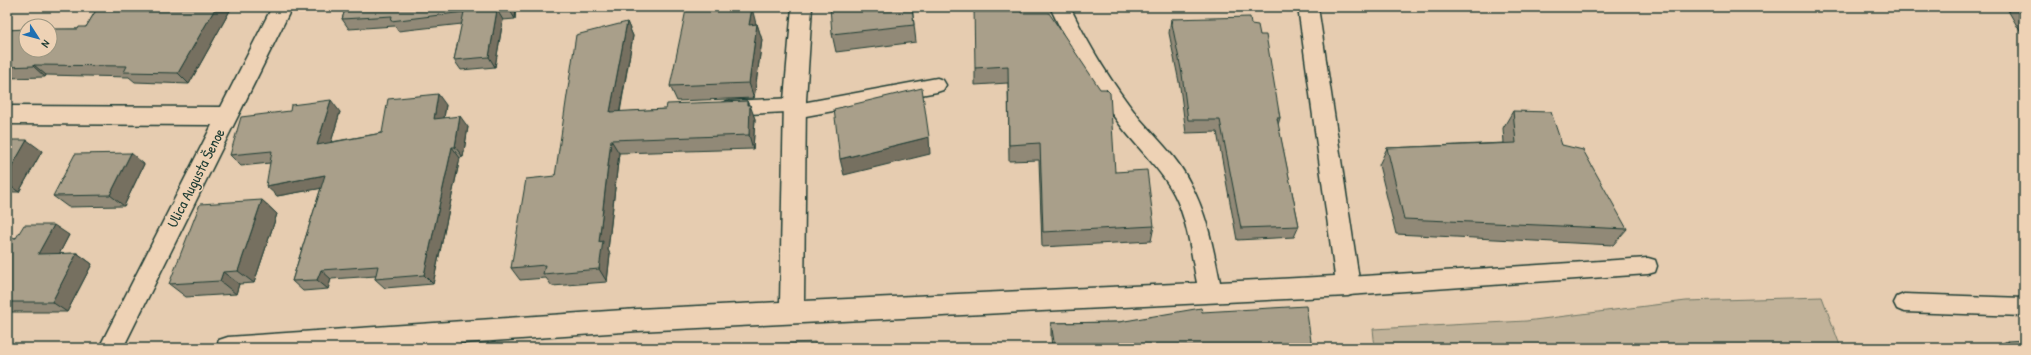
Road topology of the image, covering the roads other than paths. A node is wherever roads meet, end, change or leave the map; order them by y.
1 (282, 7) edge
2 (802, 7) edge
3 (1060, 7) edge
4 (1308, 7) edge
5 (937, 85) dead end
6 (716, 108) edge
7 (795, 108) junction
8 (7, 115) edge
9 (227, 116) junction
10 (1648, 266) dead end
11 (1348, 286) junction
12 (1210, 292) junction
13 (1904, 303) dead end
14 (2024, 307) edge
15 (792, 312) junction
16 (111, 348) edge
17 (228, 348) edge

1 - 9 street, Ulica Augusta Šenoe
2 - 7 street
3 - 12 street
4 - 11 street
5 - 7 lane
6 - 7 lane
7 - 15 street
8 - 9 street
9 - 16 street, Ulica Augusta Šenoe
10 - 11 lane
11 - 12 street
12 - 15 street
13 - 14 lane
15 - 17 street

